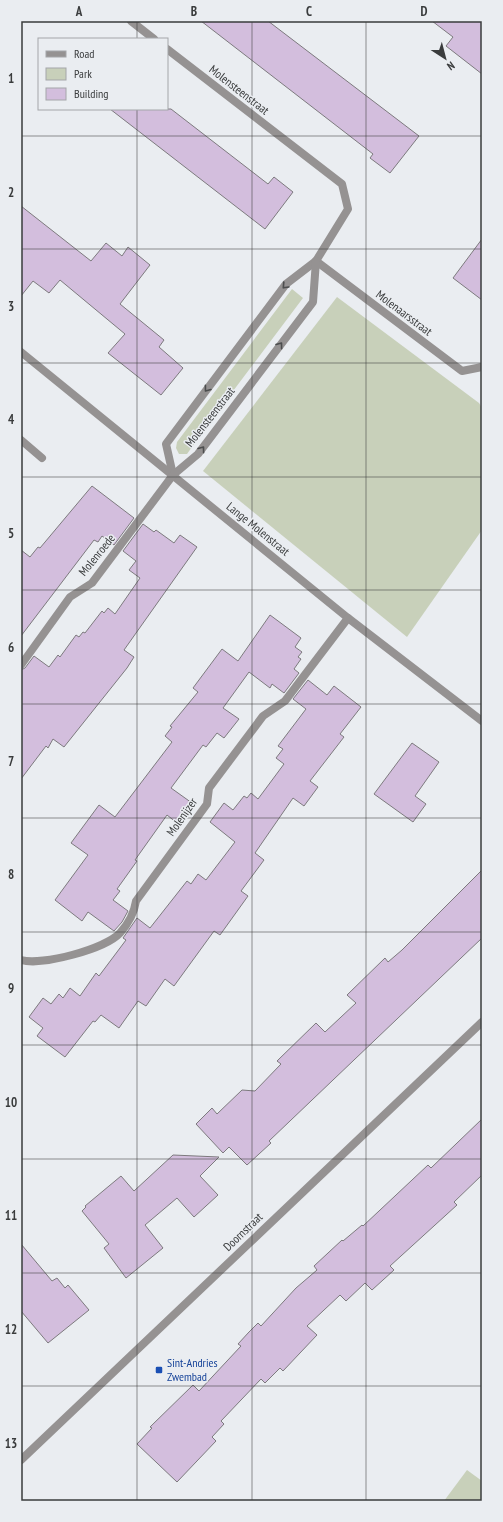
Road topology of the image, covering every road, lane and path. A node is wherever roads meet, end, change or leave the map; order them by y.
1 (131, 21) edge
2 (153, 38) edge
3 (168, 50) edge
4 (316, 261) junction
5 (21, 352) edge
6 (482, 367) edge
7 (21, 440) edge
8 (42, 458) dead end
9 (173, 475) junction
10 (348, 618) junction
11 (21, 665) edge
12 (482, 721) edge
13 (21, 960) edge
14 (482, 1022) edge
15 (21, 1460) edge

1 - 2 street
3 - 4 street, Molensteenstraat
4 - 6 street, Molenaarsstraat
9 -> 4 street, Molensteenstraat
4 -> 9 street, Molensteenstraat
5 - 9 street, Lange Molenstraat
7 - 8 street
9 - 10 street, Lange Molenstraat
9 - 11 street, Molenroede
10 - 12 street, Lange Molenstraat
10 - 13 street, Molenijzer
14 - 15 street, Doornstraat

